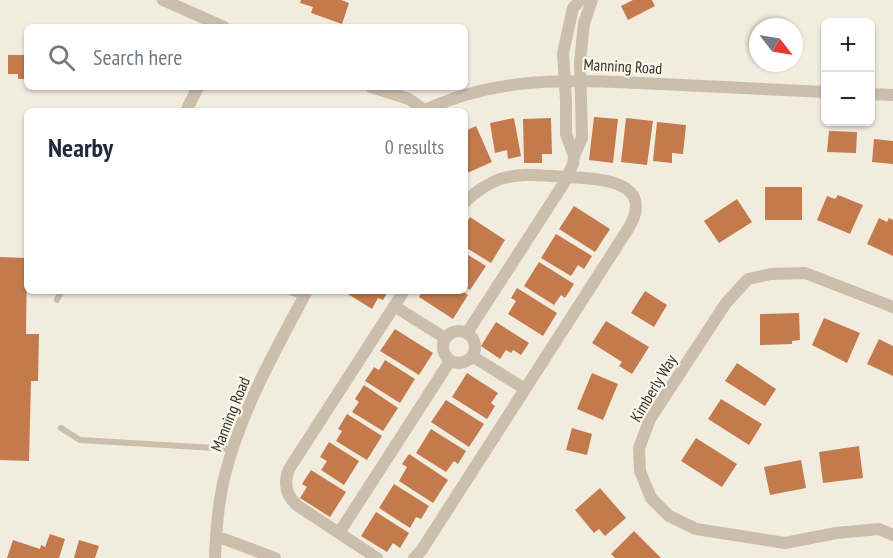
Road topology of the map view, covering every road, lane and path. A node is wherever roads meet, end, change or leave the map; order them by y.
1 (162, 0) edge
2 (580, 0) edge
3 (592, 0) edge
4 (217, 24) edge
5 (565, 80) junction
6 (580, 80) junction
7 (196, 90) edge
8 (380, 90) edge
9 (821, 92) edge
10 (875, 94) edge
11 (893, 95) edge
12 (188, 108) edge
13 (420, 108) edge
14 (432, 108) edge
15 (574, 156) junction
16 (568, 177) junction
17 (468, 200) edge
18 (60, 294) edge
19 (306, 294) edge
20 (402, 294) edge
21 (57, 300) dead end
22 (394, 306) junction
23 (893, 307) edge
24 (467, 333) junction
25 (445, 338) junction
26 (472, 356) junction
27 (450, 361) junction
28 (525, 389) junction
29 (61, 428) dead end
30 (233, 449) junction
31 (339, 533) junction
32 (893, 535) edge
33 (216, 536) junction
34 (215, 558) edge
35 (274, 558) edge
36 (377, 558) edge
37 (414, 558) edge

1 - 4 street
2 - 5 street
3 - 6 street
5 - 6 street, Manning Road
5 - 14 street, Manning Road
5 - 15 street
6 - 9 street, Manning Road
6 - 15 street
7 - 12 street
8 - 13 street
10 - 11 street
15 - 16 street
16 - 17 street
16 - 24 street
16 - 28 street
18 - 21 lane
19 - 30 street, Manning Road
20 - 22 street
22 - 25 street
22 - 31 street
23 - 32 street, Kimberly Way
24 - 25 street
24 - 26 street
25 - 27 street
26 - 27 street
26 - 28 street
27 - 31 street
28 - 37 street
29 - 30 lane
30 - 33 street, Manning Road
31 - 36 street
33 - 34 street, Manning Road
33 - 35 street

